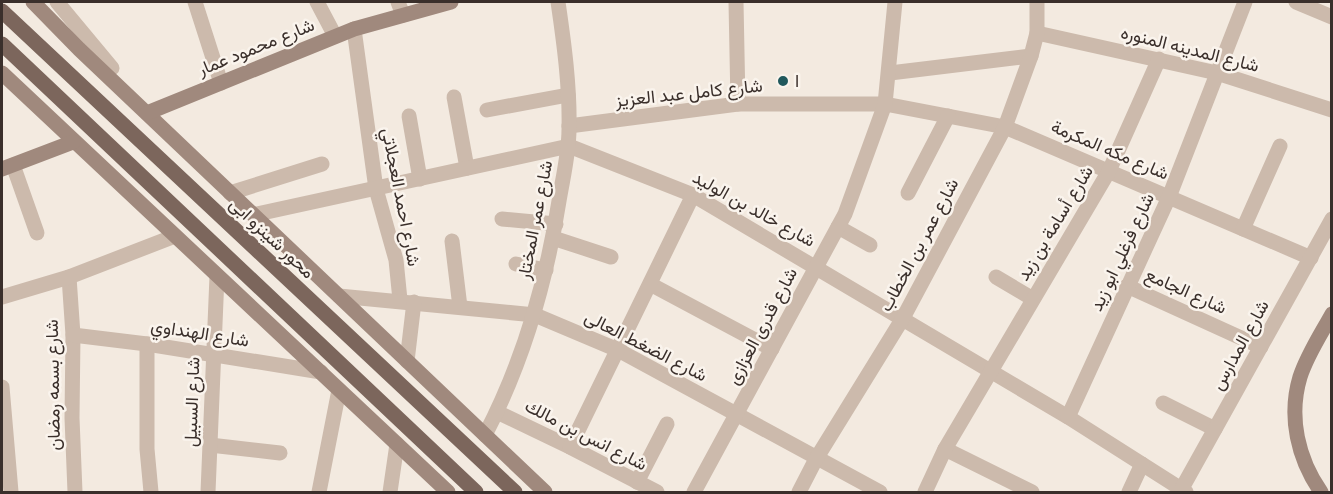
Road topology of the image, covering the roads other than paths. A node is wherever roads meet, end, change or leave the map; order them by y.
1 (33, 2) edge
2 (57, 2) edge
3 (195, 2) edge
4 (317, 2) edge
5 (451, 2) edge
6 (558, 2) edge
7 (736, 2) edge
8 (895, 2) edge
9 (1037, 2) edge
10 (1245, 2) edge
11 (1296, 2) edge
12 (401, 8) edge
13 (2, 11) edge
14 (1332, 17) edge
15 (354, 29) junction
16 (1037, 33) junction
17 (335, 36) junction
18 (2, 44) edge
19 (1031, 56) junction
20 (1159, 59) junction
21 (112, 68) dead end
22 (2, 73) edge
23 (890, 73) junction
24 (1217, 73) junction
25 (221, 82) junction
26 (568, 95) junction
27 (454, 97) dead end
28 (738, 104) junction
29 (885, 104) junction
30 (487, 110) dead end
31 (1332, 110) edge
32 (147, 113) junction
33 (409, 116) dead end
34 (948, 116) junction
35 (569, 126) junction
36 (1005, 127) junction
37 (73, 142) junction
38 (568, 146) junction
39 (1280, 146) dead end
40 (322, 164) dead end
41 (7, 167) edge
42 (467, 168) junction
43 (1109, 171) junction
44 (420, 179) junction
45 (376, 189) junction
46 (230, 193) junction
47 (908, 193) dead end
48 (693, 195) junction
49 (1169, 197) junction
50 (253, 215) junction
51 (502, 219) dead end
52 (1332, 219) edge
53 (838, 227) junction
54 (1243, 229) junction
55 (555, 231) junction
56 (37, 233) dead end
57 (175, 236) junction
58 (452, 241) dead end
59 (870, 245) dead end
60 (611, 257) dead end
61 (1311, 258) junction
62 (516, 264) dead end
63 (816, 267) junction
64 (546, 270) junction
65 (217, 276) junction
66 (69, 277) junction
67 (996, 277) dead end
68 (650, 284) junction
69 (1127, 286) junction
70 (339, 296) junction
71 (2, 297) edge
72 (1033, 298) junction
73 (407, 301) junction
74 (460, 307) junction
75 (1332, 314) edge
76 (535, 315) junction
77 (903, 318) junction
78 (73, 335) junction
79 (147, 344) junction
80 (1261, 347) junction
81 (772, 349) junction
82 (618, 350) junction
83 (213, 355) junction
84 (407, 361) junction
85 (990, 370) junction
86 (321, 372) junction
87 (2, 387) edge
88 (339, 390) junction
89 (1163, 402) dead end
90 (497, 412) junction
91 (736, 415) junction
92 (1068, 417) junction
93 (667, 424) dead end
94 (1215, 429) junction
95 (485, 435) junction
96 (210, 444) junction
97 (397, 444) junction
98 (570, 447) junction
99 (945, 449) junction
100 (280, 453) dead end
101 (816, 459) junction
102 (1142, 464) junction
103 (637, 482) junction
104 (1184, 491) edge
105 (11, 492) edge
106 (75, 492) edge
107 (151, 492) edge
108 (208, 492) edge
109 (319, 492) edge
110 (390, 492) edge
111 (448, 492) edge
112 (476, 492) edge
113 (515, 492) edge
114 (546, 492) edge
115 (657, 492) edge
116 (694, 492) edge
117 (799, 492) edge
118 (880, 492) edge
119 (924, 492) edge
120 (1032, 492) edge
121 (1129, 492) edge
122 (1321, 492) edge

1 - 32 street
2 - 21 street
3 - 25 street
4 - 17 street
5 - 12 street, شارع محمود عمار
6 - 26 street, شارع عمر المختار
7 - 28 street
8 - 23 street, شارع قدرى العزازى
9 - 16 street, شارع عمر بن الخطاب
10 - 24 street, شارع فرغلي ابو زيد
11 - 14 street
12 - 15 street, شارع محمود عمار
13 - 113 main road, محور شينزو ابى
15 - 17 street, شارع محمود عمار
15 - 45 street, شارع احمد العجلاتي
16 - 19 street, شارع عمر بن الخطاب
16 - 20 street, شارع المدينه المنوره
17 - 25 street, شارع محمود عمار
18 - 112 main road
19 - 23 street
19 - 36 street, شارع عمر بن الخطاب
20 - 24 street, شارع المدينه المنوره
20 - 43 street, شارع أسامة بن زيد
22 - 37 street
23 - 29 street, شارع قدرى العزازى
24 - 31 street, شارع المدينه المنوره
24 - 49 street, شارع فرغلي ابو زيد
25 - 32 street, شارع محمود عمار
26 - 30 street
26 - 35 street, شارع عمر المختار
27 - 42 street
28 - 29 street, شارع كامل عبد العزيز
28 - 35 street, شارع كامل عبد العزيز
29 - 34 street, شارع مكه المكرمة
29 - 53 street, شارع قدرى العزازى
32 - 46 street
33 - 44 street
34 - 36 street, شارع مكه المكرمة
34 - 47 street
35 - 38 street, شارع عمر المختار
36 - 43 street, شارع مكه المكرمة
36 - 77 street, شارع عمر بن الخطاب
37 - 41 street
37 - 57 street
38 - 42 street
38 - 48 street, شارع خالد بن الوليد
38 - 55 street, شارع عمر المختار
39 - 54 street
40 - 46 street
41 - 56 street
42 - 44 street
43 - 49 street, شارع مكه المكرمة
43 - 72 street, شارع أسامة بن زيد
44 - 45 street
45 - 50 street
45 - 73 street, شارع احمد العجلاتي
46 - 50 street
48 - 63 street, شارع خالد بن الوليد
48 - 68 street
49 - 54 street, شارع مكه المكرمة
49 - 69 street, شارع فرغلي ابو زيد
50 - 70 street
51 - 55 street
52 - 61 street, شارع المدارس
53 - 59 street
53 - 63 street, شارع قدرى العزازى
54 - 61 street, شارع مكه المكرمة
55 - 60 street
55 - 64 street, شارع عمر المختار
57 - 65 street
57 - 66 street
58 - 74 street
61 - 80 street, شارع المدارس
62 - 64 street
63 - 77 street, شارع خالد بن الوليد
63 - 81 street, شارع قدرى العزازى
64 - 76 street, شارع عمر المختار
65 - 83 street, شارع السبيل
65 - 86 street
66 - 71 street
66 - 78 street, شارع بسمه رمضان
67 - 72 street
68 - 81 street
68 - 82 street
69 - 80 street, شارع الجامع
69 - 92 street, شارع فرغلي ابو زيد
70 - 73 street, شارع الضغط العالى
70 - 84 street
72 - 85 street, شارع أسامة بن زيد
73 - 74 street, شارع الضغط العالى
73 - 84 street, شارع احمد العجلاتي
74 - 76 street, شارع الضغط العالى
75 - 122 street
76 - 82 street, شارع الضغط العالى
76 - 90 street, شارع عمر المختار
77 - 85 street, شارع خالد بن الوليد
77 - 101 street, شارع عمر بن الخطاب
78 - 79 street, شارع الهنداوي
78 - 106 street, شارع بسمه رمضان
79 - 83 street, شارع الهنداوي
79 - 107 street
80 - 94 street, شارع المدارس
81 - 91 street, شارع قدرى العزازى
82 - 91 street, شارع الضغط العالى
82 - 98 street
83 - 86 street, شارع الهنداوي
83 - 96 street, شارع السبيل
84 - 95 street
85 - 92 street, شارع خالد بن الوليد
85 - 99 street, شارع أسامة بن زيد
86 - 88 street
87 - 105 street
88 - 97 street
88 - 109 street
89 - 94 street
90 - 95 street, شارع عمر المختار
90 - 98 street, شارع انس بن مالك
91 - 101 street, شارع الضغط العالى
91 - 116 street, شارع قدرى العزازى
92 - 102 street, شارع خالد بن الوليد
93 - 103 street
94 - 104 street, شارع المدارس
95 - 114 street
96 - 100 street
96 - 108 street, شارع السبيل
97 - 110 street
97 - 111 street
98 - 103 street, شارع انس بن مالك
99 - 119 street, شارع أسامة بن زيد
99 - 120 street
101 - 117 street, شارع عمر بن الخطاب
101 - 118 street, شارع الضغط العالى
102 - 104 street, شارع خالد بن الوليد
102 - 121 street
103 - 115 street, شارع انس بن مالك

